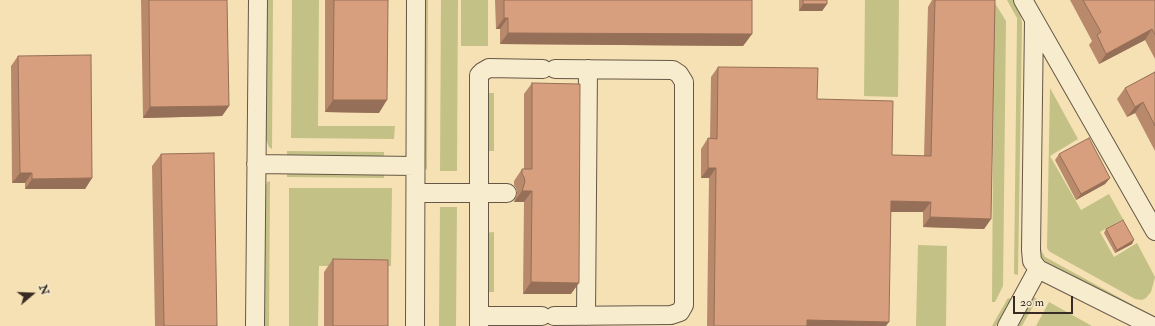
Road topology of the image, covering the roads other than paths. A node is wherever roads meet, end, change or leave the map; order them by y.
1 (258, 0) edge
2 (416, 0) edge
3 (1023, 0) edge
4 (1034, 22) junction
5 (588, 69) junction
6 (256, 164) junction
7 (415, 166) junction
8 (416, 193) junction
9 (479, 193) junction
10 (507, 193) dead end
11 (1155, 230) edge
12 (1038, 269) junction
13 (586, 316) junction
14 (479, 321) edge
15 (255, 326) edge
16 (415, 326) edge
17 (1007, 326) edge
18 (1152, 326) edge

1 - 6 street
2 - 7 street
3 - 4 street
4 - 11 street
4 - 12 street
5 - 9 street
5 - 13 street
5 - 13 street
6 - 7 street
6 - 15 street
7 - 8 street
8 - 9 street
8 - 16 street
9 - 10 street
9 - 14 street
12 - 17 street
12 - 18 street
13 - 14 street

